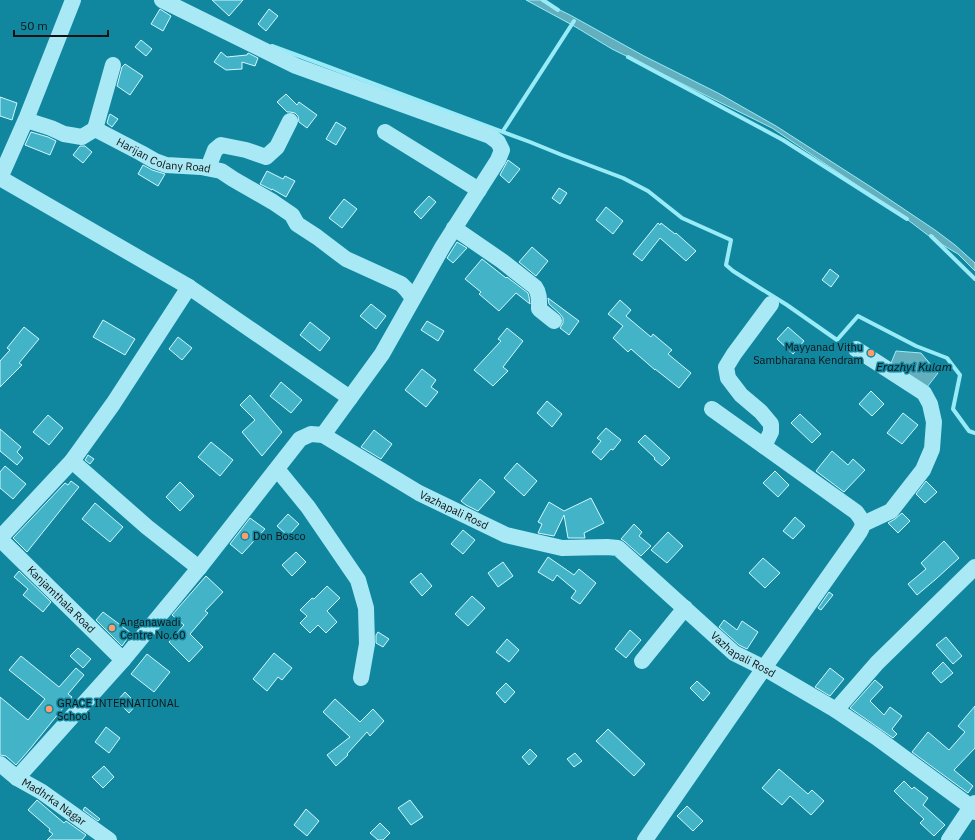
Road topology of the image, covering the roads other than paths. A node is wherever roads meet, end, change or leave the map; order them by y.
1 (73, 0) edge
2 (162, 0) edge
3 (113, 65) dead end
4 (26, 120) junction
5 (290, 121) dead end
6 (95, 129) junction
7 (386, 132) dead end
8 (208, 168) junction
9 (0, 178) edge
10 (479, 190) junction
11 (454, 228) junction
12 (189, 287) junction
13 (413, 298) junction
14 (771, 304) dead end
15 (554, 321) dead end
16 (856, 349) dead end
17 (350, 398) junction
18 (712, 409) dead end
19 (323, 435) junction
20 (764, 446) junction
21 (72, 461) junction
22 (277, 468) junction
23 (863, 524) junction
24 (0, 538) edge
25 (975, 567) edge
26 (199, 568) junction
27 (685, 608) junction
28 (123, 660) junction
29 (642, 661) dead end
30 (764, 668) junction
31 (361, 678) dead end
32 (836, 710) junction
33 (0, 764) edge
34 (17, 778) junction
35 (974, 807) edge
36 (104, 839) edge
37 (645, 840) edge
38 (949, 840) edge

1 - 4 street
2 - 10 street
3 - 6 street
4 - 6 street
4 - 9 street
5 - 8 street
6 - 8 street, Harijan Colany Road
7 - 10 street
8 - 13 street, Harijan Colany Road
9 - 12 street
10 - 11 street
11 - 13 street
11 - 15 street
12 - 17 street
12 - 21 street
13 - 17 street
14 - 20 street
16 - 23 street
17 - 19 street
18 - 20 street
19 - 22 street
19 - 27 street, Vazhapali Rosd
20 - 23 street
21 - 24 street
21 - 26 street
22 - 26 street
22 - 31 street
23 - 30 street
24 - 28 street, Kanjamthala Road
25 - 32 street
26 - 28 street
27 - 29 street
27 - 30 street, Vazhapali Rosd
28 - 34 street
30 - 32 street, Vazhapali Rosd
30 - 37 street
32 - 35 street, Vazhapali Rosd
33 - 34 street, Madhrka Nagar
34 - 36 street, Madhrka Nagar
35 - 38 street

